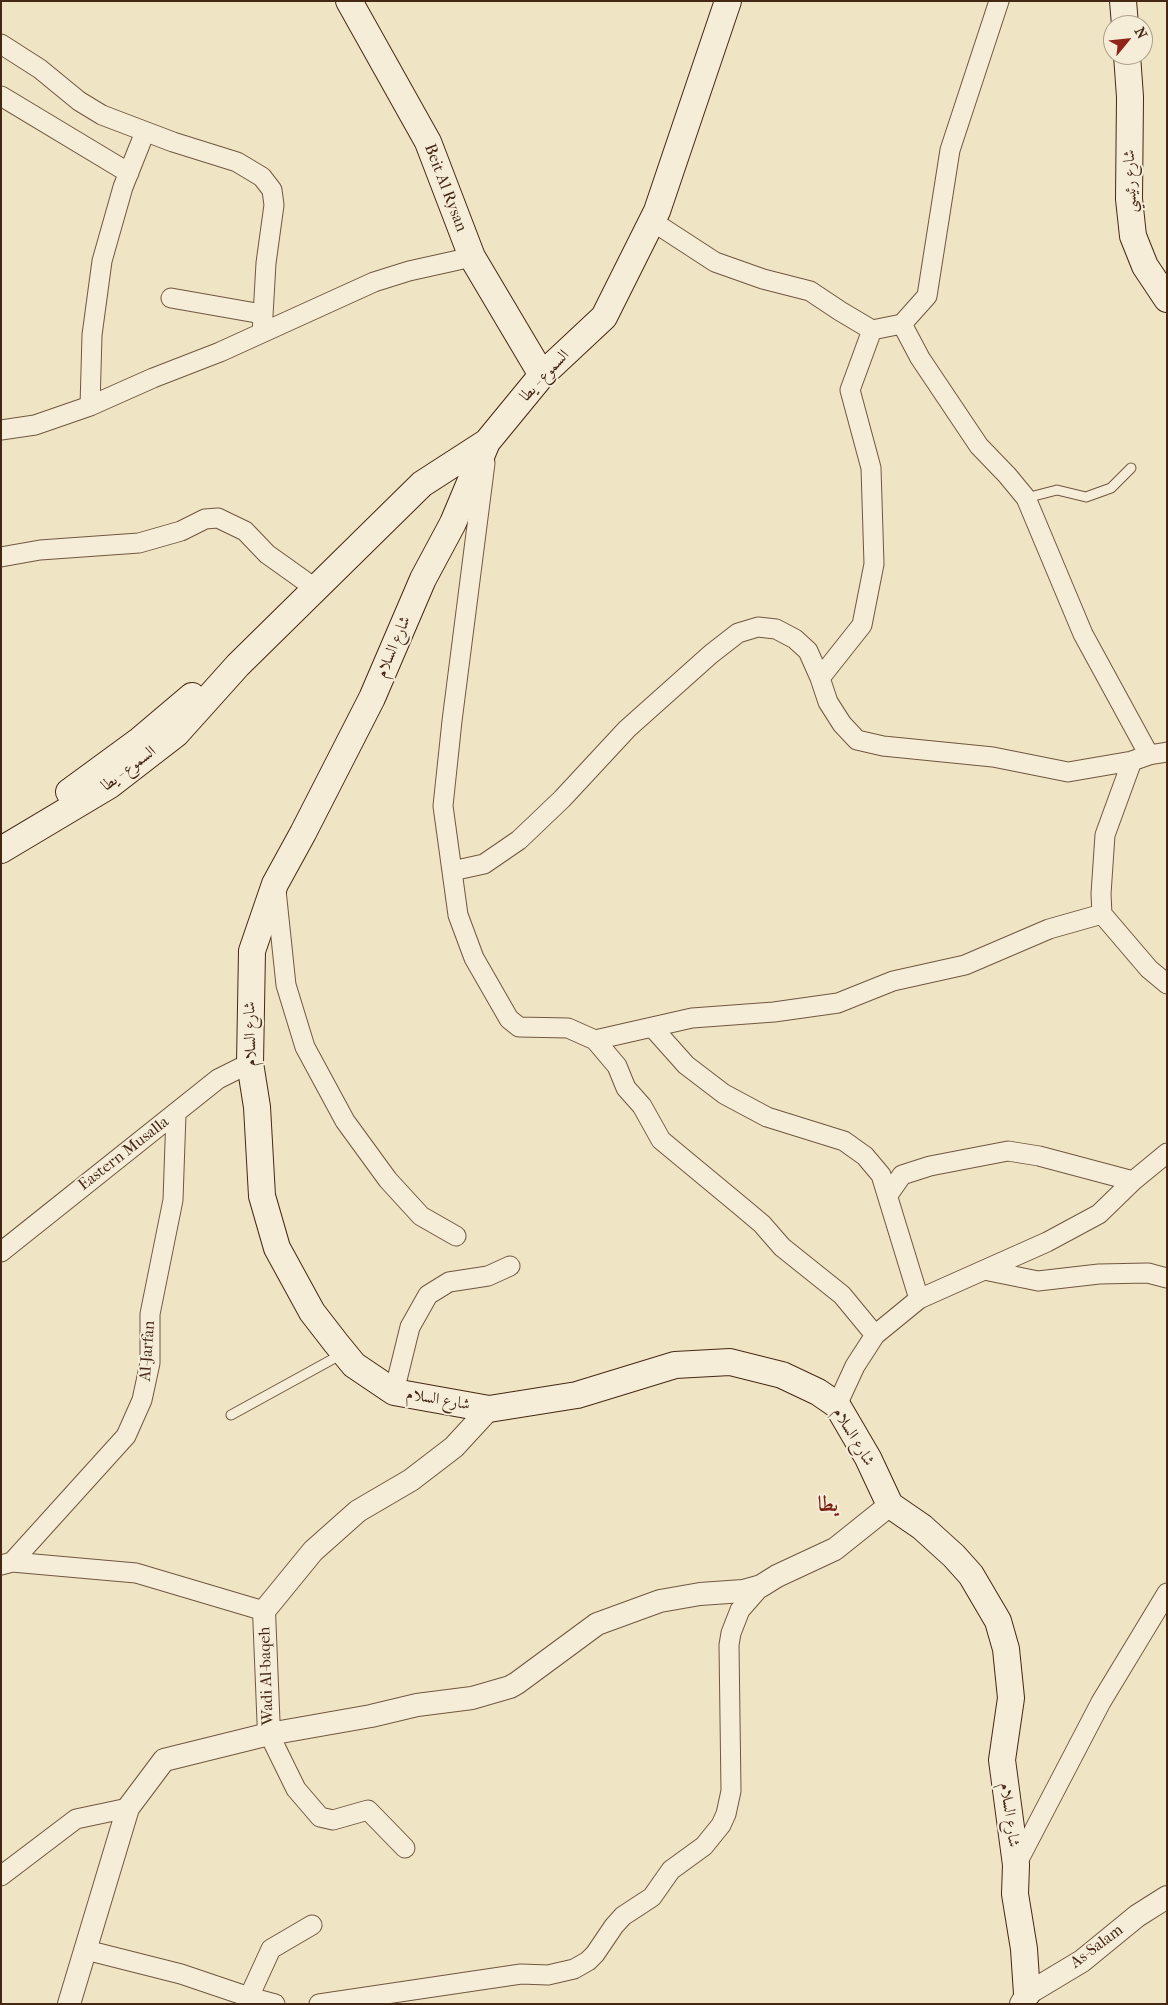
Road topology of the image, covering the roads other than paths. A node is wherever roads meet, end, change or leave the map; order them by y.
1 (728, 1) edge
2 (999, 1) edge
3 (1123, 1) edge
4 (355, 2) edge
5 (1124, 15) edge
6 (1, 44) edge
7 (1128, 65) edge
8 (1, 96) edge
9 (145, 132) junction
10 (129, 173) junction
11 (652, 220) junction
12 (472, 257) junction
13 (171, 298) dead end
14 (1167, 299) edge
15 (262, 314) junction
16 (902, 324) junction
17 (872, 330) junction
18 (262, 333) junction
19 (542, 375) junction
20 (90, 406) junction
21 (1, 430) edge
22 (487, 442) junction
23 (1131, 468) dead end
24 (1026, 498) junction
25 (1, 557) edge
26 (316, 588) junction
27 (238, 665) junction
28 (820, 678) junction
29 (1149, 756) edge
30 (1, 833) edge
31 (1, 850) edge
32 (452, 871) junction
33 (275, 884) junction
34 (1102, 914) junction
35 (1167, 984) edge
36 (653, 1028) junction
37 (595, 1040) junction
38 (250, 1063) junction
39 (176, 1114) junction
40 (1167, 1153) edge
41 (1133, 1181) junction
42 (888, 1195) junction
43 (456, 1236) dead end
44 (1, 1252) edge
45 (510, 1266) dead end
46 (984, 1270) junction
47 (1167, 1278) edge
48 (919, 1299) junction
49 (875, 1335) junction
50 (344, 1353) junction
51 (394, 1392) junction
52 (837, 1406) junction
53 (489, 1409) junction
54 (230, 1415) dead end
55 (890, 1505) junction
56 (7, 1564) edge
57 (761, 1586) junction
58 (1167, 1593) edge
59 (264, 1611) junction
60 (269, 1734) junction
61 (128, 1808) junction
62 (405, 1848) dead end
63 (1016, 1866) junction
64 (1, 1876) edge
65 (1167, 1897) edge
66 (312, 1926) dead end
67 (86, 1950) junction
68 (249, 1997) junction
69 (1024, 1999) edge
70 (69, 2004) edge
71 (275, 2004) edge
72 (319, 2004) edge

1 - 11 main road, السموع - يطا
2 - 16 street
3 - 5 main road
4 - 12 main road, Beit Al Rysan
6 - 9 street
7 - 14 main road, شارع رئيسي
8 - 10 street
9 - 10 street
9 - 15 street
10 - 20 street
11 - 17 street
11 - 19 main road, السموع - يطا
12 - 18 street
12 - 19 main road, Beit Al Rysan
13 - 15 street
15 - 18 street
16 - 17 street
16 - 24 street
17 - 28 street
18 - 20 street
19 - 22 main road, السموع - يطا
20 - 21 street
22 - 26 main road, السموع - يطا
22 - 32 street
22 - 33 main road, شارع السلام
23 - 24 lane
24 - 29 street
25 - 26 street
26 - 27 main road, السموع - يطا
27 - 30 main road, السموع - يطا
27 - 31 main road, السموع - يطا
28 - 29 street
28 - 32 street
29 - 34 street
32 - 37 street
33 - 38 main road, شارع السلام
33 - 43 street
34 - 35 street
34 - 36 street
36 - 37 street
36 - 42 street
37 - 49 street
38 - 39 street, Eastern Musalla
38 - 50 main road, شارع السلام
39 - 44 street, Eastern Musalla
39 - 56 street, Al-Jarfan
40 - 41 street
41 - 42 street
41 - 46 street
42 - 48 street
45 - 51 street
46 - 47 street
46 - 48 street
48 - 49 street
49 - 52 street
50 - 51 main road, شارع السلام
50 - 54 lane
51 - 53 main road, شارع السلام
52 - 53 main road, شارع السلام
52 - 55 main road, شارع السلام
53 - 59 street, Wadi Al-baqeh
55 - 57 street
55 - 63 main road, شارع السلام
56 - 59 street
57 - 60 street
57 - 72 street
58 - 63 street
59 - 60 street, Wadi Al-baqeh
60 - 61 street, Wadi Al-baqeh
60 - 62 street
61 - 64 street
61 - 67 street, Wadi Al-baqeh
63 - 69 main road, شارع السلام
65 - 69 street, As-Salam
66 - 68 street
67 - 68 street
67 - 70 street, Wadi Al-baqeh
68 - 71 street

